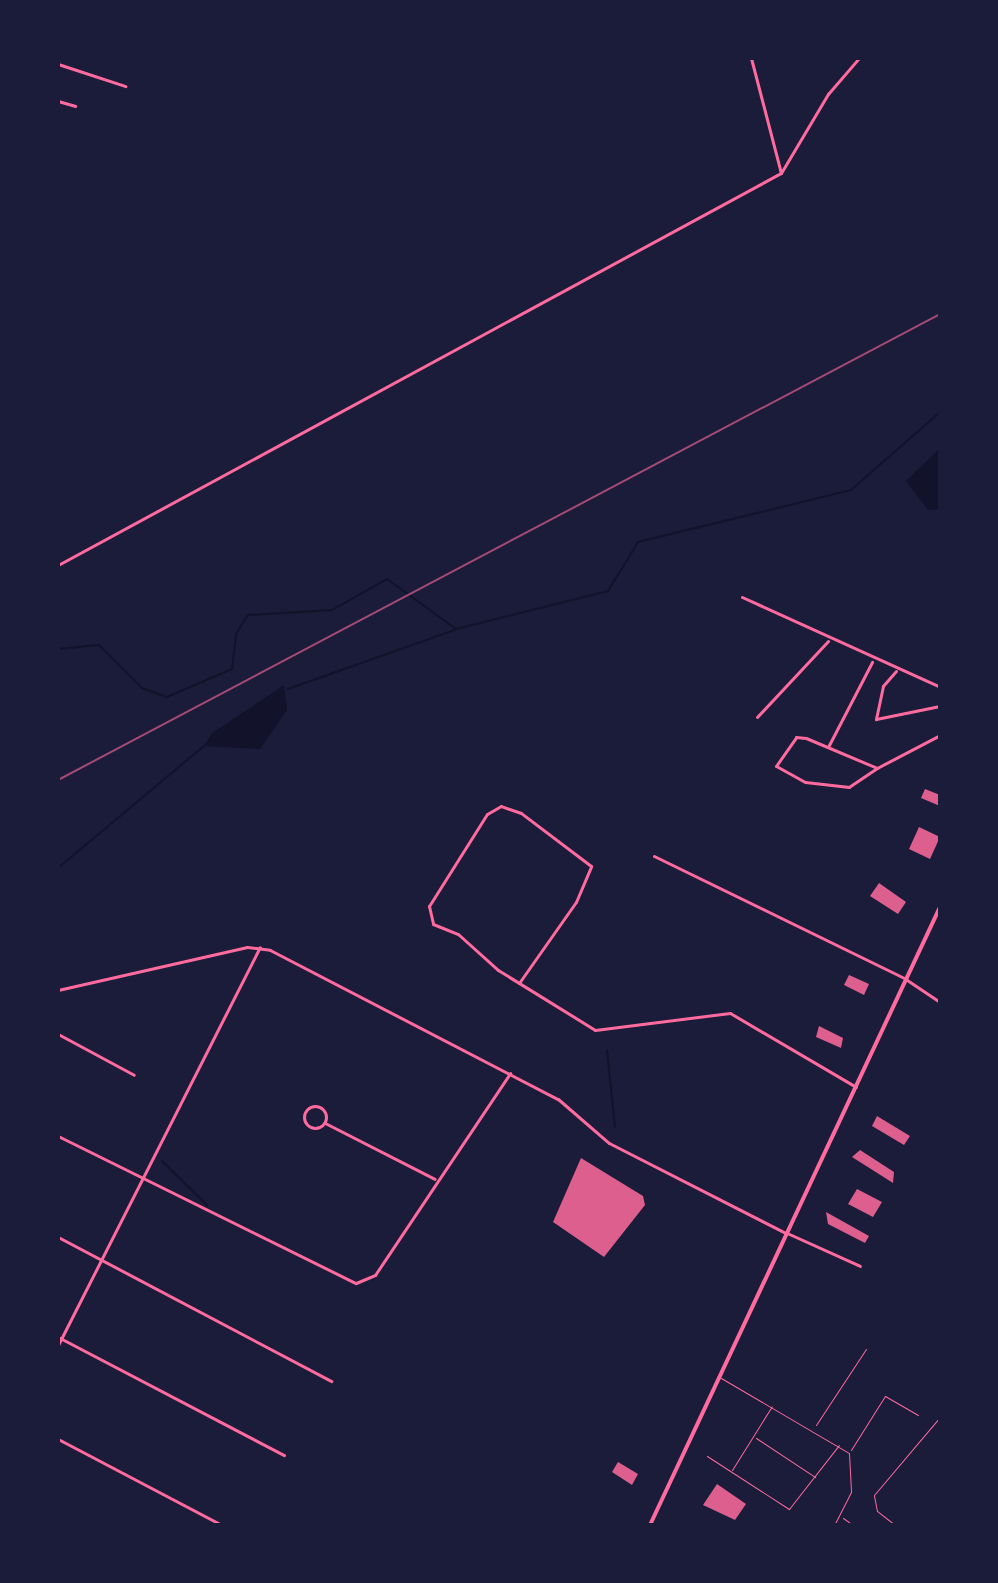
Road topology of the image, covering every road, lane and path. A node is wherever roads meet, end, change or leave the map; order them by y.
1 (751, 58) edge
2 (859, 58) edge
3 (58, 64) edge
4 (125, 86) dead end
5 (58, 101) edge
6 (75, 106) dead end
7 (781, 173) junction
8 (58, 565) edge
9 (742, 597) dead end
10 (829, 640) junction
11 (872, 660) junction
12 (896, 671) junction
13 (940, 687) edge
14 (940, 706) edge
15 (757, 717) dead end
16 (940, 735) edge
17 (828, 747) junction
18 (877, 768) junction
19 (654, 856) dead end
20 (940, 907) edge
21 (260, 947) junction
22 (906, 979) junction
23 (519, 983) junction
24 (58, 990) edge
25 (940, 1002) edge
26 (58, 1034) edge
27 (510, 1073) junction
28 (134, 1075) dead end
29 (856, 1087) junction
30 (325, 1123) junction
31 (58, 1136) edge
32 (145, 1178) junction
33 (435, 1179) junction
34 (786, 1233) junction
35 (58, 1237) edge
36 (103, 1261) junction
37 (860, 1266) dead end
38 (60, 1337) edge
39 (58, 1345) edge
40 (866, 1349) dead end
41 (719, 1377) junction
42 (331, 1381) dead end
43 (773, 1404) junction
44 (918, 1415) dead end
45 (940, 1417) edge
46 (814, 1427) junction
47 (754, 1436) junction
48 (58, 1439) edge
49 (839, 1445) junction
50 (849, 1453) junction
51 (284, 1455) dead end
52 (707, 1456) dead end
53 (731, 1472) junction
54 (815, 1477) junction
55 (840, 1516) junction
56 (222, 1525) edge
57 (650, 1525) edge
58 (834, 1525) edge
59 (853, 1525) edge
60 (895, 1525) edge

1 - 7 street
2 - 7 street
3 - 4 street
5 - 6 street
7 - 8 street
9 - 10 street
10 - 11 street
10 - 15 street
11 - 12 street
11 - 17 street
12 - 13 street
12 - 14 street
16 - 18 street
17 - 18 street
17 - 18 street
19 - 22 street
20 - 22 main road
21 - 24 street
21 - 27 street
21 - 32 street
22 - 25 street
22 - 29 main road
23 - 23 street
23 - 29 street
26 - 28 street
27 - 33 street
27 - 34 street
29 - 34 main road
30 - 30 street
30 - 33 street
31 - 32 street
32 - 33 street
32 - 36 street
34 - 37 street
34 - 41 main road
35 - 36 street
36 - 38 street
36 - 42 street
38 - 39 street
38 - 51 street
40 - 46 lane
41 - 43 lane
41 - 57 main road
43 - 46 lane
43 - 47 lane
44 - 50 lane
45 - 60 path
46 - 49 lane
47 - 53 lane
47 - 54 lane
48 - 56 street
49 - 50 lane
49 - 54 lane
50 - 55 lane
52 - 53 lane
53 - 54 lane
55 - 58 lane
55 - 59 lane

